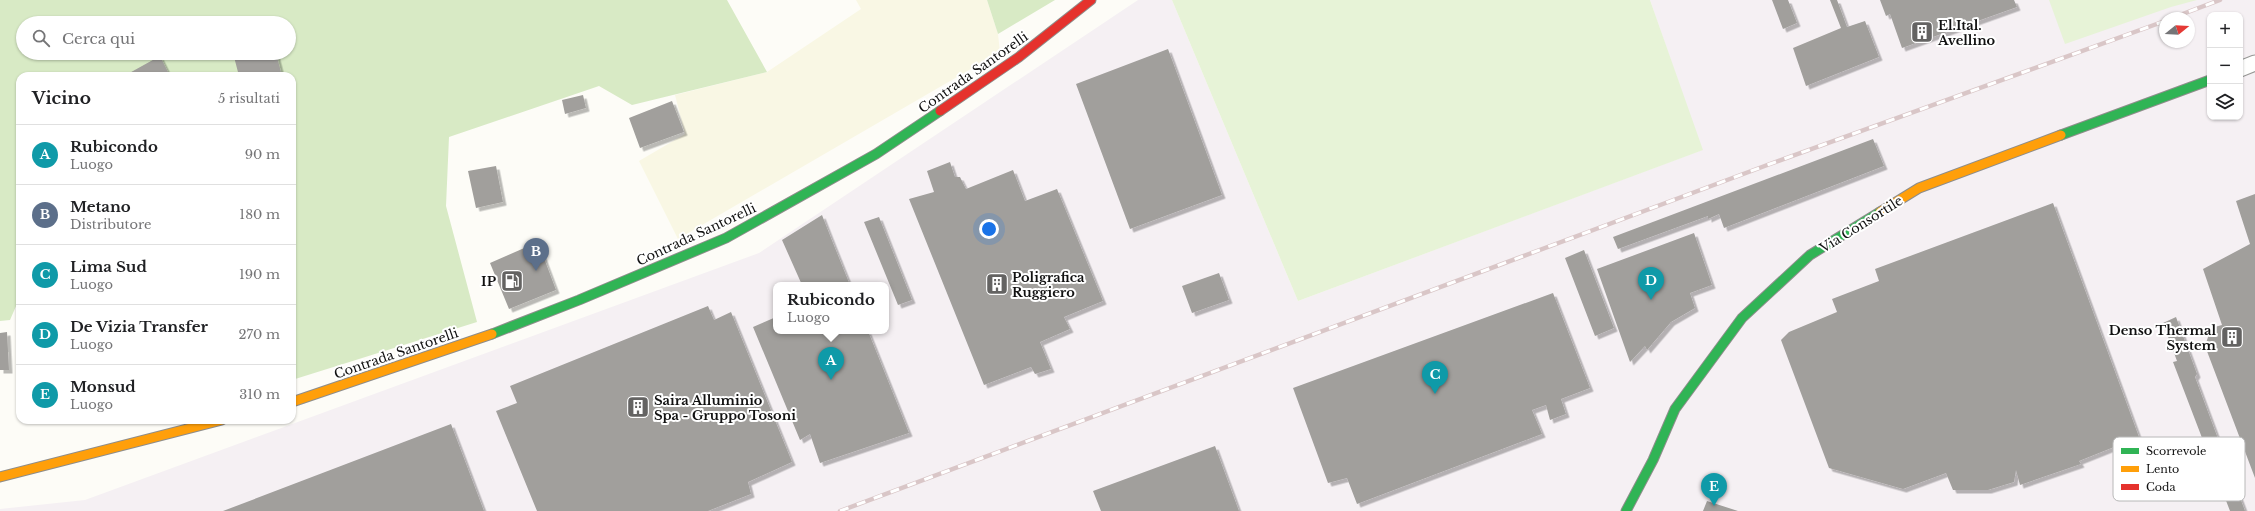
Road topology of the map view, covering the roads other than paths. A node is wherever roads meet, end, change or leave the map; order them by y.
1 (1091, 0) edge
2 (2255, 64) edge
3 (2243, 68) edge
4 (2207, 81) edge
5 (296, 401) edge
6 (206, 424) edge
7 (0, 477) edge
8 (1626, 511) edge

1 - 5 main road, Contrada Santorelli
2 - 3 street
4 - 8 main road, Via Consortile
6 - 7 main road

